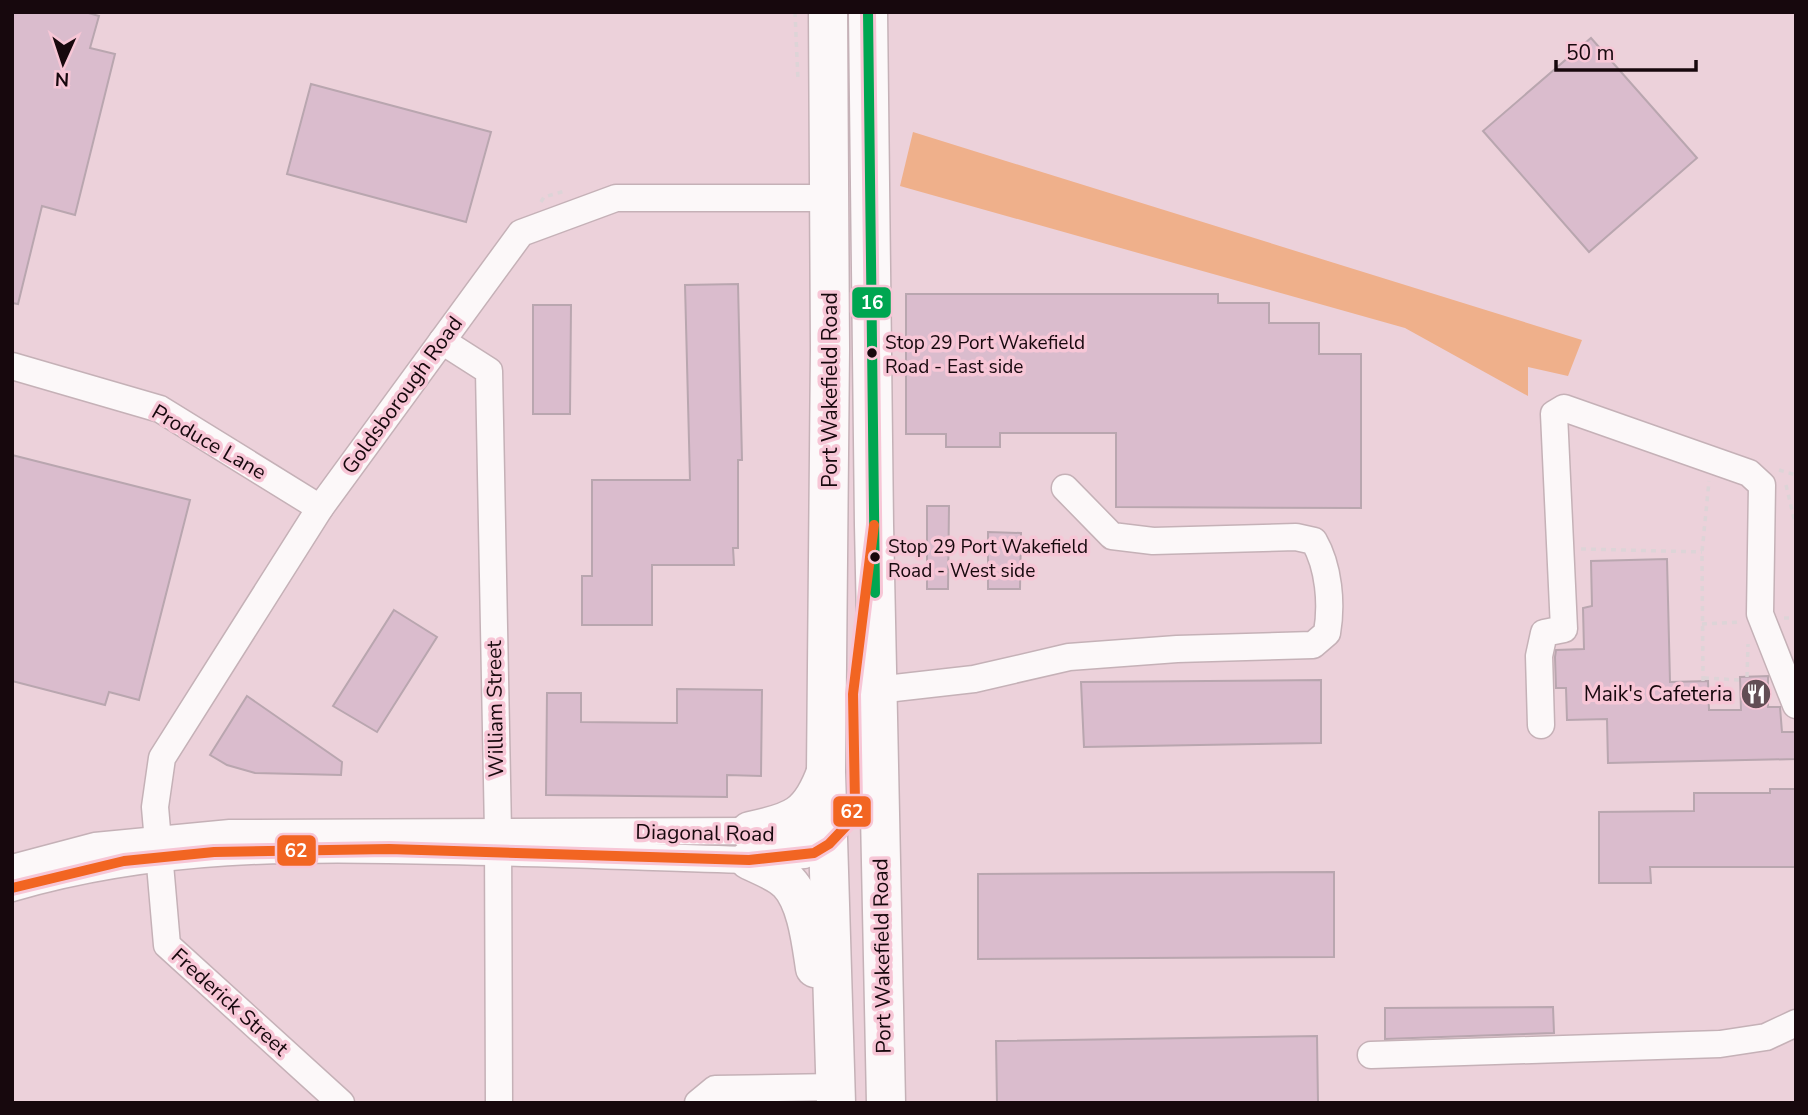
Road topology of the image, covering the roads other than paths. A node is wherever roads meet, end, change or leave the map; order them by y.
1 (828, 12) edge
2 (868, 12) edge
3 (830, 198) junction
4 (442, 341) junction
5 (12, 366) edge
6 (1065, 488) dead end
7 (320, 508) junction
8 (874, 525) junction
9 (877, 690) junction
10 (1796, 705) edge
11 (1541, 725) dead end
12 (827, 772) junction
13 (498, 842) junction
14 (829, 844) junction
15 (749, 846) junction
16 (160, 847) junction
17 (12, 867) edge
18 (12, 888) edge
19 (882, 999) junction
20 (1796, 1023) edge
21 (1371, 1055) dead end
22 (835, 1095) edge
23 (789, 1096) edge
24 (341, 1103) edge
25 (499, 1103) edge
26 (698, 1103) edge
27 (886, 1103) edge

1 - 3 highway, Port Wakefield Road
2 - 8 highway, Port Wakefield Road
3 - 4 street, Goldsborough Road
3 - 12 highway, Port Wakefield Road
4 - 7 street, Goldsborough Road
4 - 13 street, William Street
5 - 7 street, Produce Lane
6 - 9 street
7 - 16 street, Goldsborough Road
8 - 9 highway, Port Wakefield Road
8 - 14 highway
9 - 19 highway, Port Wakefield Road
10 - 11 street
12 - 14 highway, Port Wakefield Road
12 - 15 highway
13 - 15 street, Diagonal Road
13 - 16 street, Diagonal Road
13 - 25 street, William Street
14 - 15 street, Diagonal Road
14 - 19 highway
14 - 22 highway, Port Wakefield Road
15 - 22 highway
16 - 17 street, Diagonal Road
16 - 18 street, Diagonal Road
16 - 24 street, Frederick Street
19 - 27 highway, Port Wakefield Road
20 - 21 street
22 - 23 street
23 - 26 street

